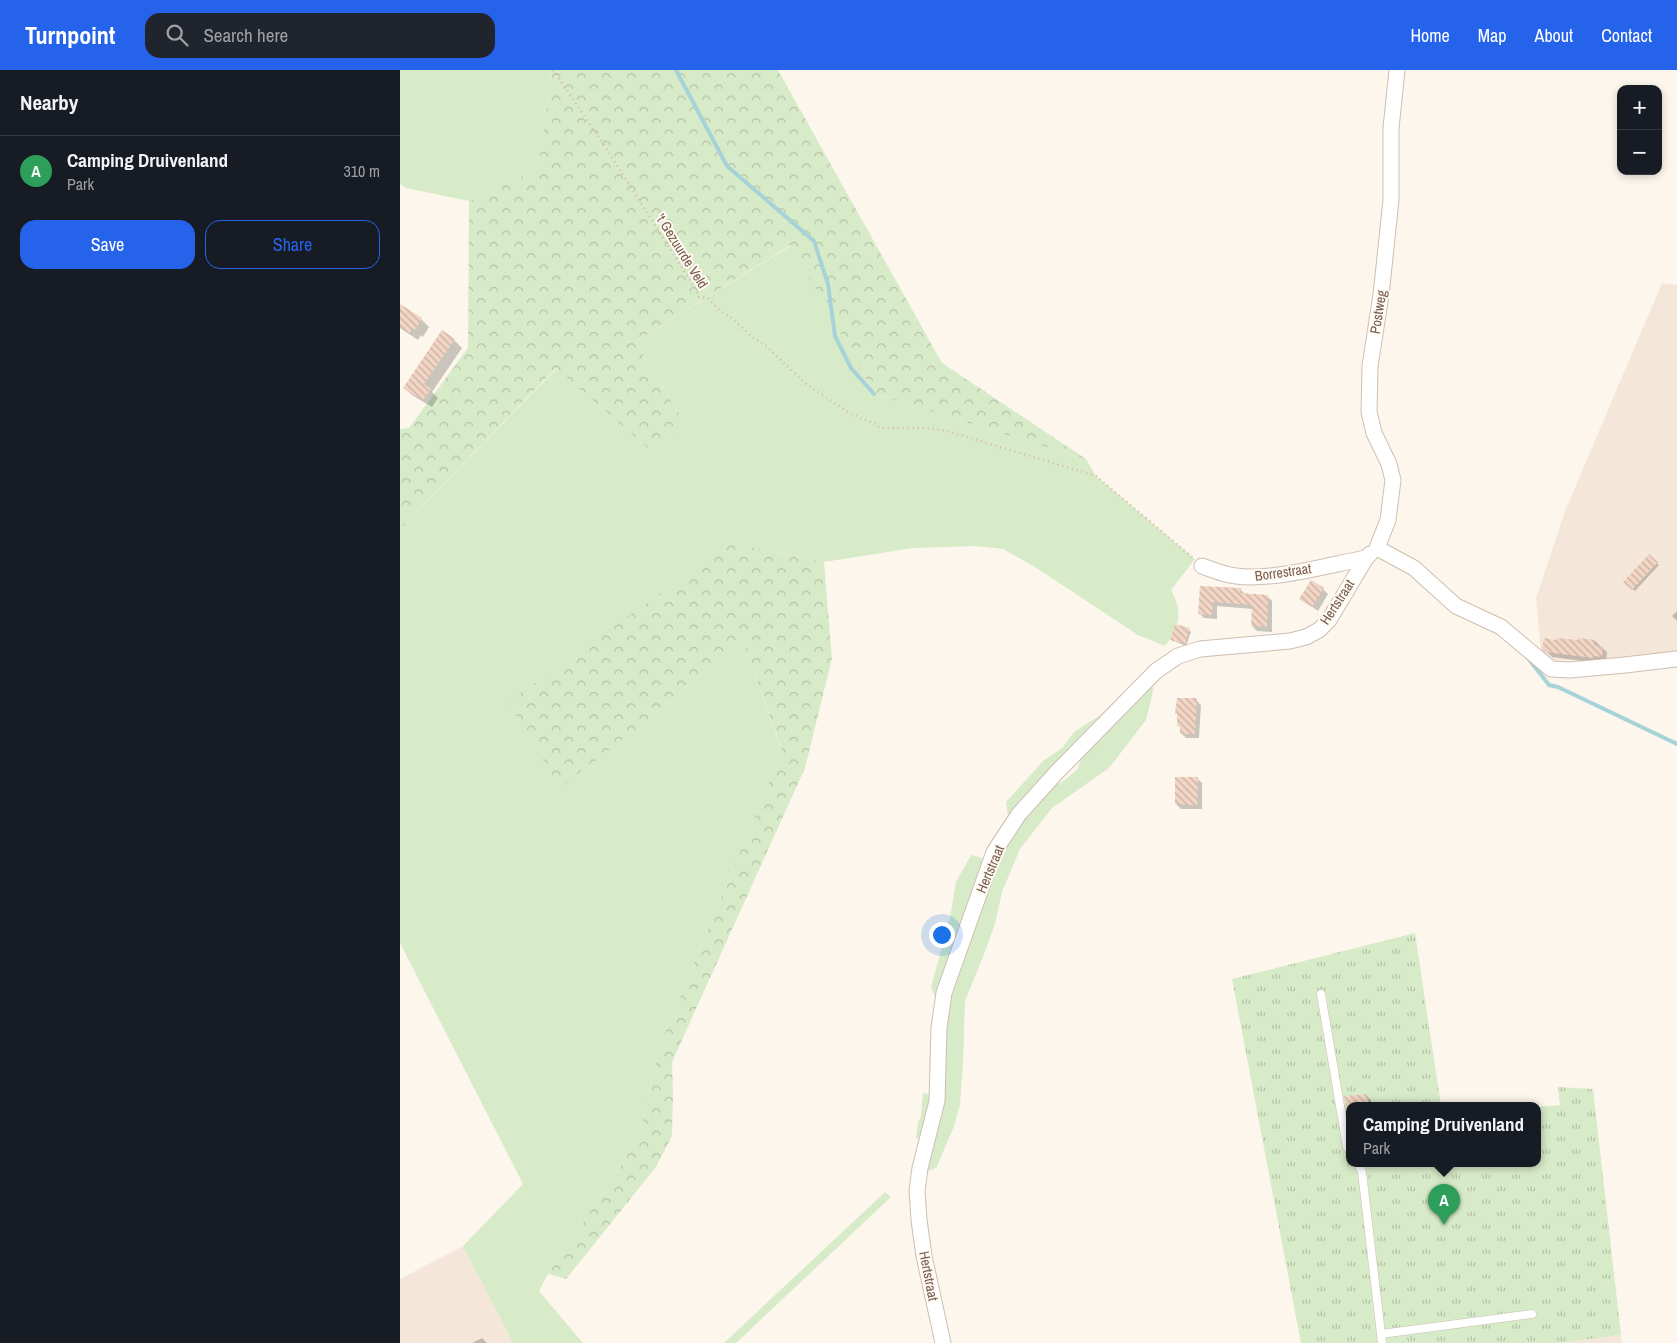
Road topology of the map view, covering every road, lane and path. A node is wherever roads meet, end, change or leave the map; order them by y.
1 (553, 70) edge
2 (1397, 70) edge
3 (1372, 553) junction
4 (1202, 566) joint
5 (1677, 659) edge
6 (1321, 994) dead end
7 (1346, 1136) edge
8 (1360, 1167) edge
9 (1532, 1314) dead end
10 (1381, 1334) junction
11 (943, 1343) edge
12 (1382, 1343) edge

1 - 4 path, 't Gezuurde Veld
2 - 3 street, Postweg
3 - 4 street, Borrestraat
3 - 5 street
3 - 11 street, Hertstraat
6 - 7 lane
8 - 10 lane
9 - 10 lane
10 - 12 lane

